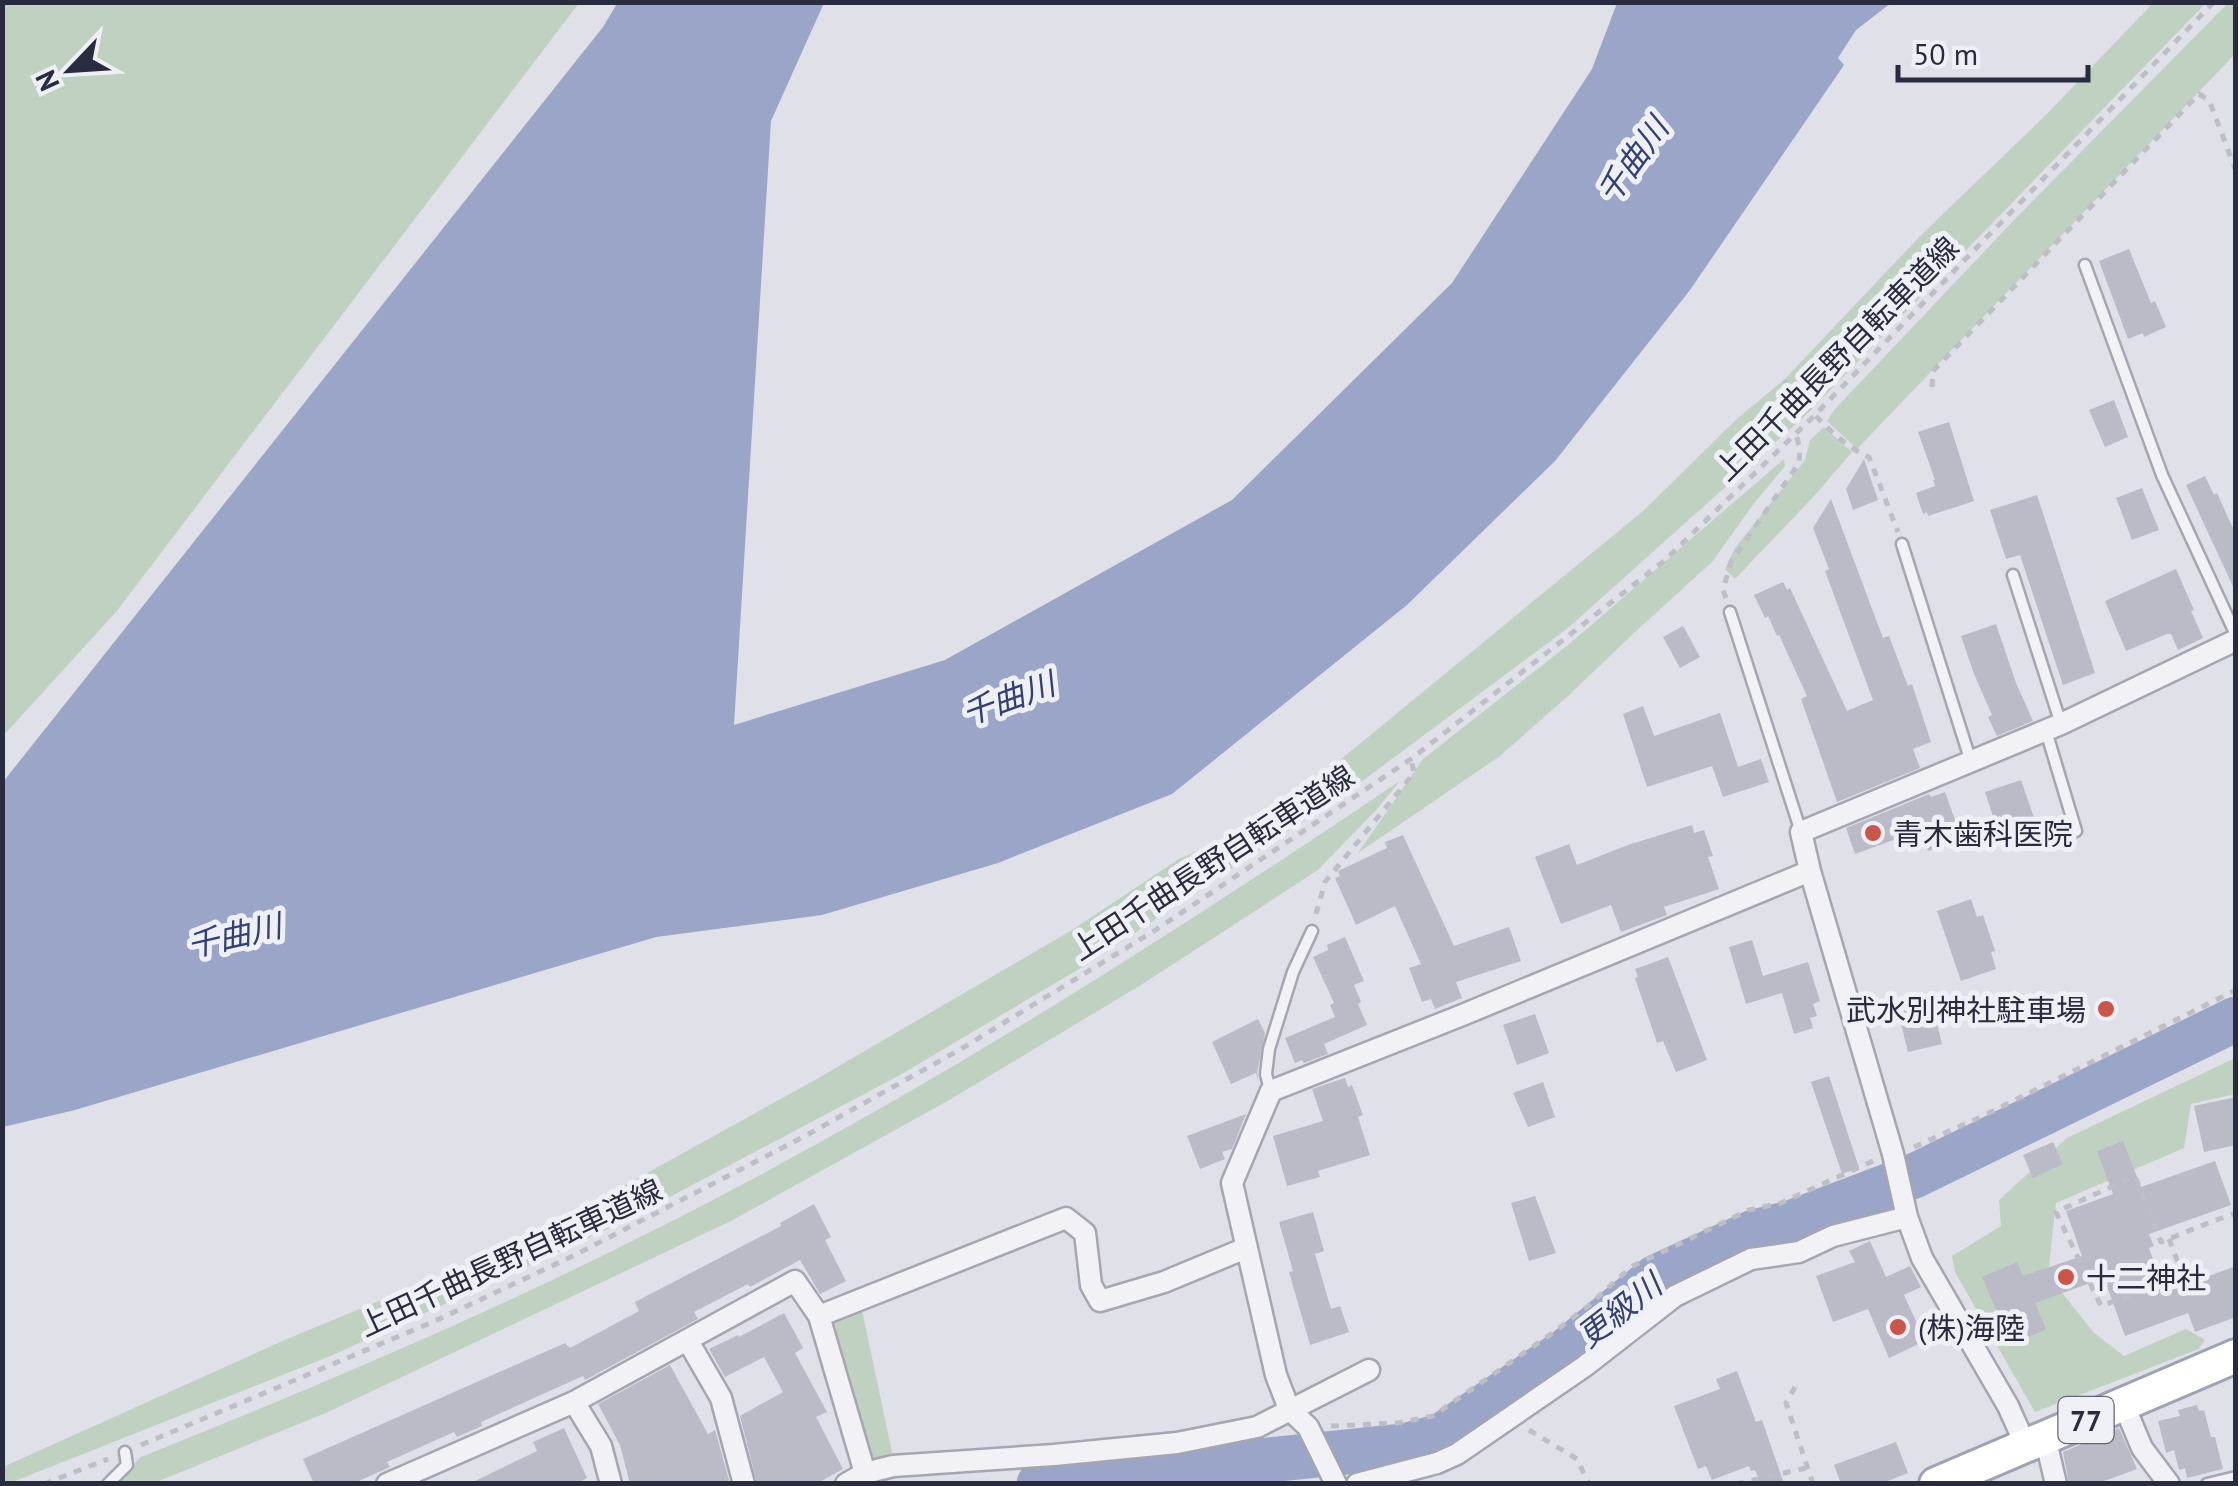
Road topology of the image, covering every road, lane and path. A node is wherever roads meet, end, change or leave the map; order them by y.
1 (2214, 2) edge
2 (2236, 170) edge
3 (2084, 265) dead end
4 (1784, 380) dead end
5 (1932, 387) dead end
6 (1815, 415) junction
7 (1796, 434) junction
8 (1902, 544) joint
9 (2013, 575) dead end
10 (1730, 612) joint
11 (2236, 638) edge
12 (2053, 727) junction
13 (1411, 759) junction
14 (1971, 762) junction
15 (2076, 831) dead end
16 (1801, 832) junction
17 (1810, 871) junction
18 (1312, 931) joint
19 (2236, 990) edge
20 (1270, 1091) junction
21 (1893, 1157) junction
22 (1905, 1213) junction
23 (2236, 1213) edge
24 (2169, 1238) junction
25 (1246, 1248) junction
26 (819, 1316) junction
27 (688, 1341) junction
28 (2236, 1356) edge
29 (1369, 1370) dead end
30 (1795, 1387) dead end
31 (574, 1402) junction
32 (2124, 1405) junction
33 (1290, 1409) junction
34 (1510, 1418) junction
35 (1309, 1428) junction
36 (2035, 1442) junction
37 (125, 1452) junction
38 (1806, 1468) junction
39 (2236, 1477) edge
40 (855, 1478) edge
41 (1334, 1479) edge
42 (44, 1484) edge
43 (108, 1484) edge
44 (387, 1484) edge
45 (611, 1484) edge
46 (744, 1484) edge
47 (1358, 1484) edge
48 (1589, 1484) edge
49 (1736, 1484) edge
50 (1813, 1484) edge
51 (1936, 1484) edge
52 (2056, 1484) edge
53 (2169, 1484) edge
54 (2207, 1484) edge

1 - 6 path, 上田千曲長野自転車道線
2 - 5 path
3 - 11 lane
4 - 6 path
6 - 7 path, 上田千曲長野自転車道線
6 - 8 path
7 - 10 path
7 - 13 path, 上田千曲長野自転車道線
8 - 14 lane
9 - 12 lane
10 - 16 lane
11 - 12 street
12 - 14 street
12 - 15 lane
13 - 18 path
13 - 37 path, 上田千曲長野自転車道線
14 - 16 street
16 - 17 street
17 - 20 street
17 - 21 street
18 - 20 lane
19 - 21 path
20 - 25 street
21 - 22 street
21 - 35 path
22 - 34 street
22 - 36 street
23 - 24 path
24 - 24 path
25 - 26 street
25 - 33 street
26 - 27 street
26 - 40 street
27 - 31 street
27 - 46 street
28 - 32 main road, 77
29 - 33 street
30 - 38 path
31 - 44 street
31 - 45 street
32 - 36 main road, 77
32 - 53 street
33 - 35 street
33 - 40 street
34 - 47 street
34 - 48 path
35 - 41 street
36 - 51 main road, 77
36 - 52 street
37 - 42 path, 上田千曲長野自転車道線
37 - 43 lane
38 - 49 path
38 - 50 path
39 - 54 lane

